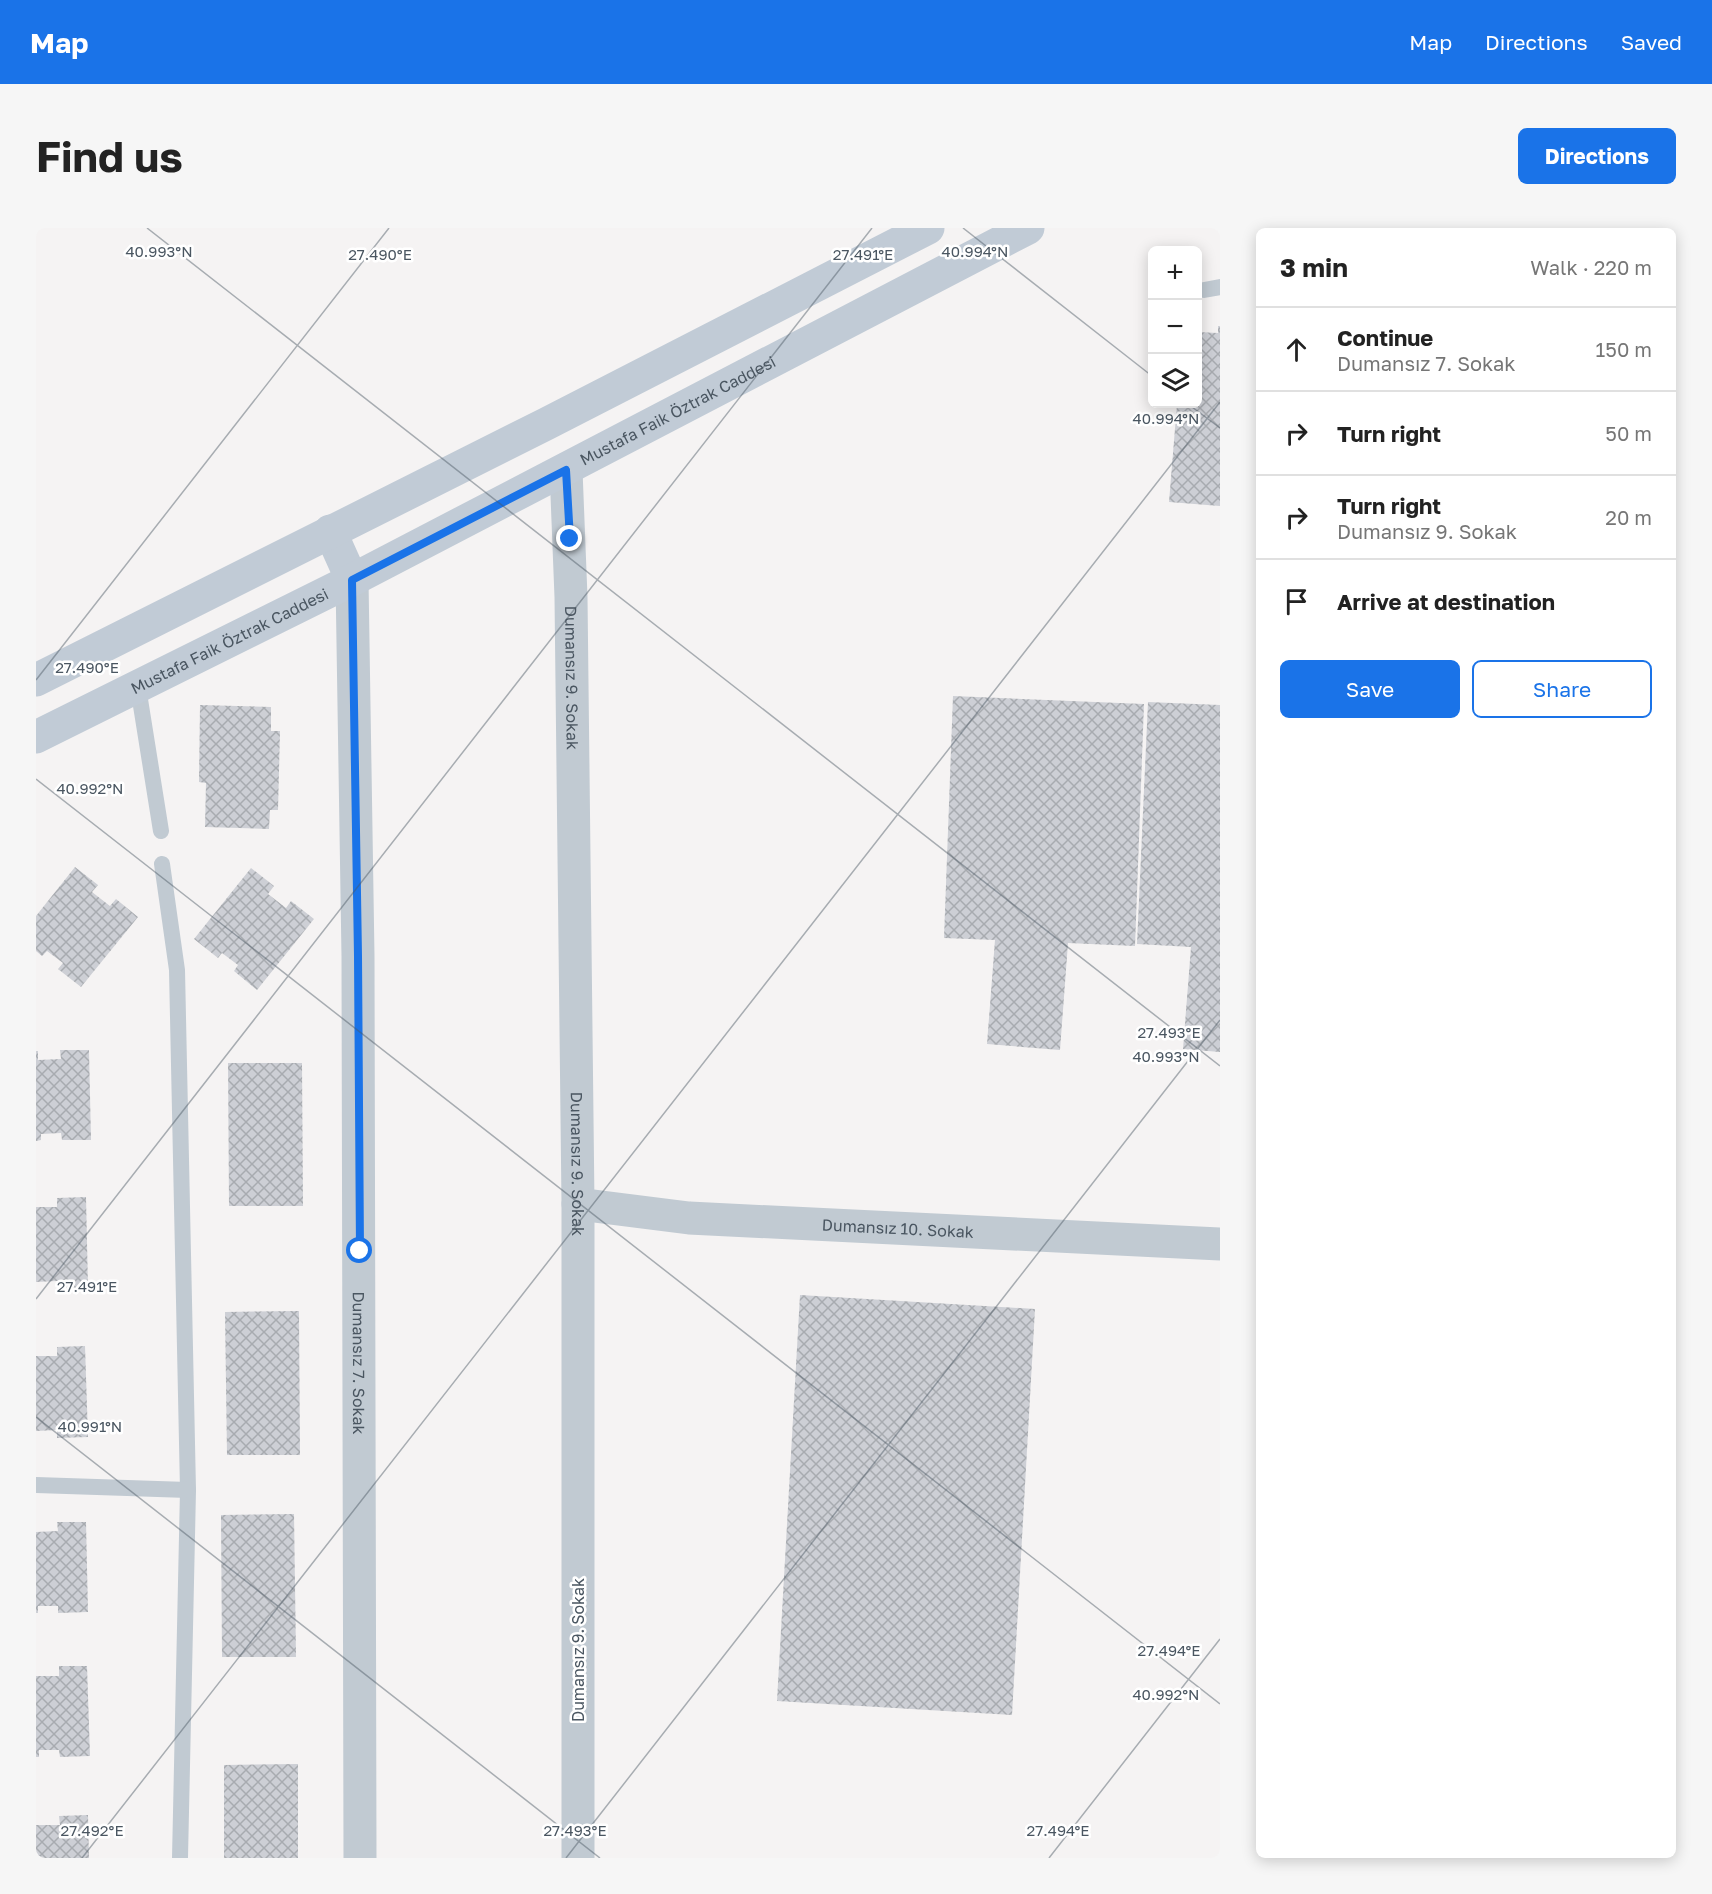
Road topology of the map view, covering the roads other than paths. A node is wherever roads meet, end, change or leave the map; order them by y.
1 (928, 228) edge
2 (1028, 228) edge
3 (566, 470) junction
4 (330, 531) junction
5 (352, 580) junction
6 (36, 680) edge
7 (138, 687) junction
8 (36, 737) edge
9 (161, 831) dead end
10 (162, 864) dead end
11 (578, 1204) junction
12 (1220, 1244) edge
13 (36, 1485) edge
14 (188, 1490) junction
15 (180, 1858) edge
16 (360, 1858) edge
17 (578, 1858) edge

1 - 4 street
2 - 3 street, Mustafa Faik Öztrak Caddesi
3 - 5 street, Mustafa Faik Öztrak Caddesi
3 - 11 street, Dumansız 9. Sokak
4 - 5 street
4 - 6 street
5 - 7 street, Mustafa Faik Öztrak Caddesi
5 - 16 street, Dumansız 7. Sokak
7 - 8 street, Mustafa Faik Öztrak Caddesi
7 - 9 lane
10 - 14 lane
11 - 12 street, Dumansız 10. Sokak
11 - 17 street, Dumansız 9. Sokak
13 - 14 lane
14 - 15 lane

